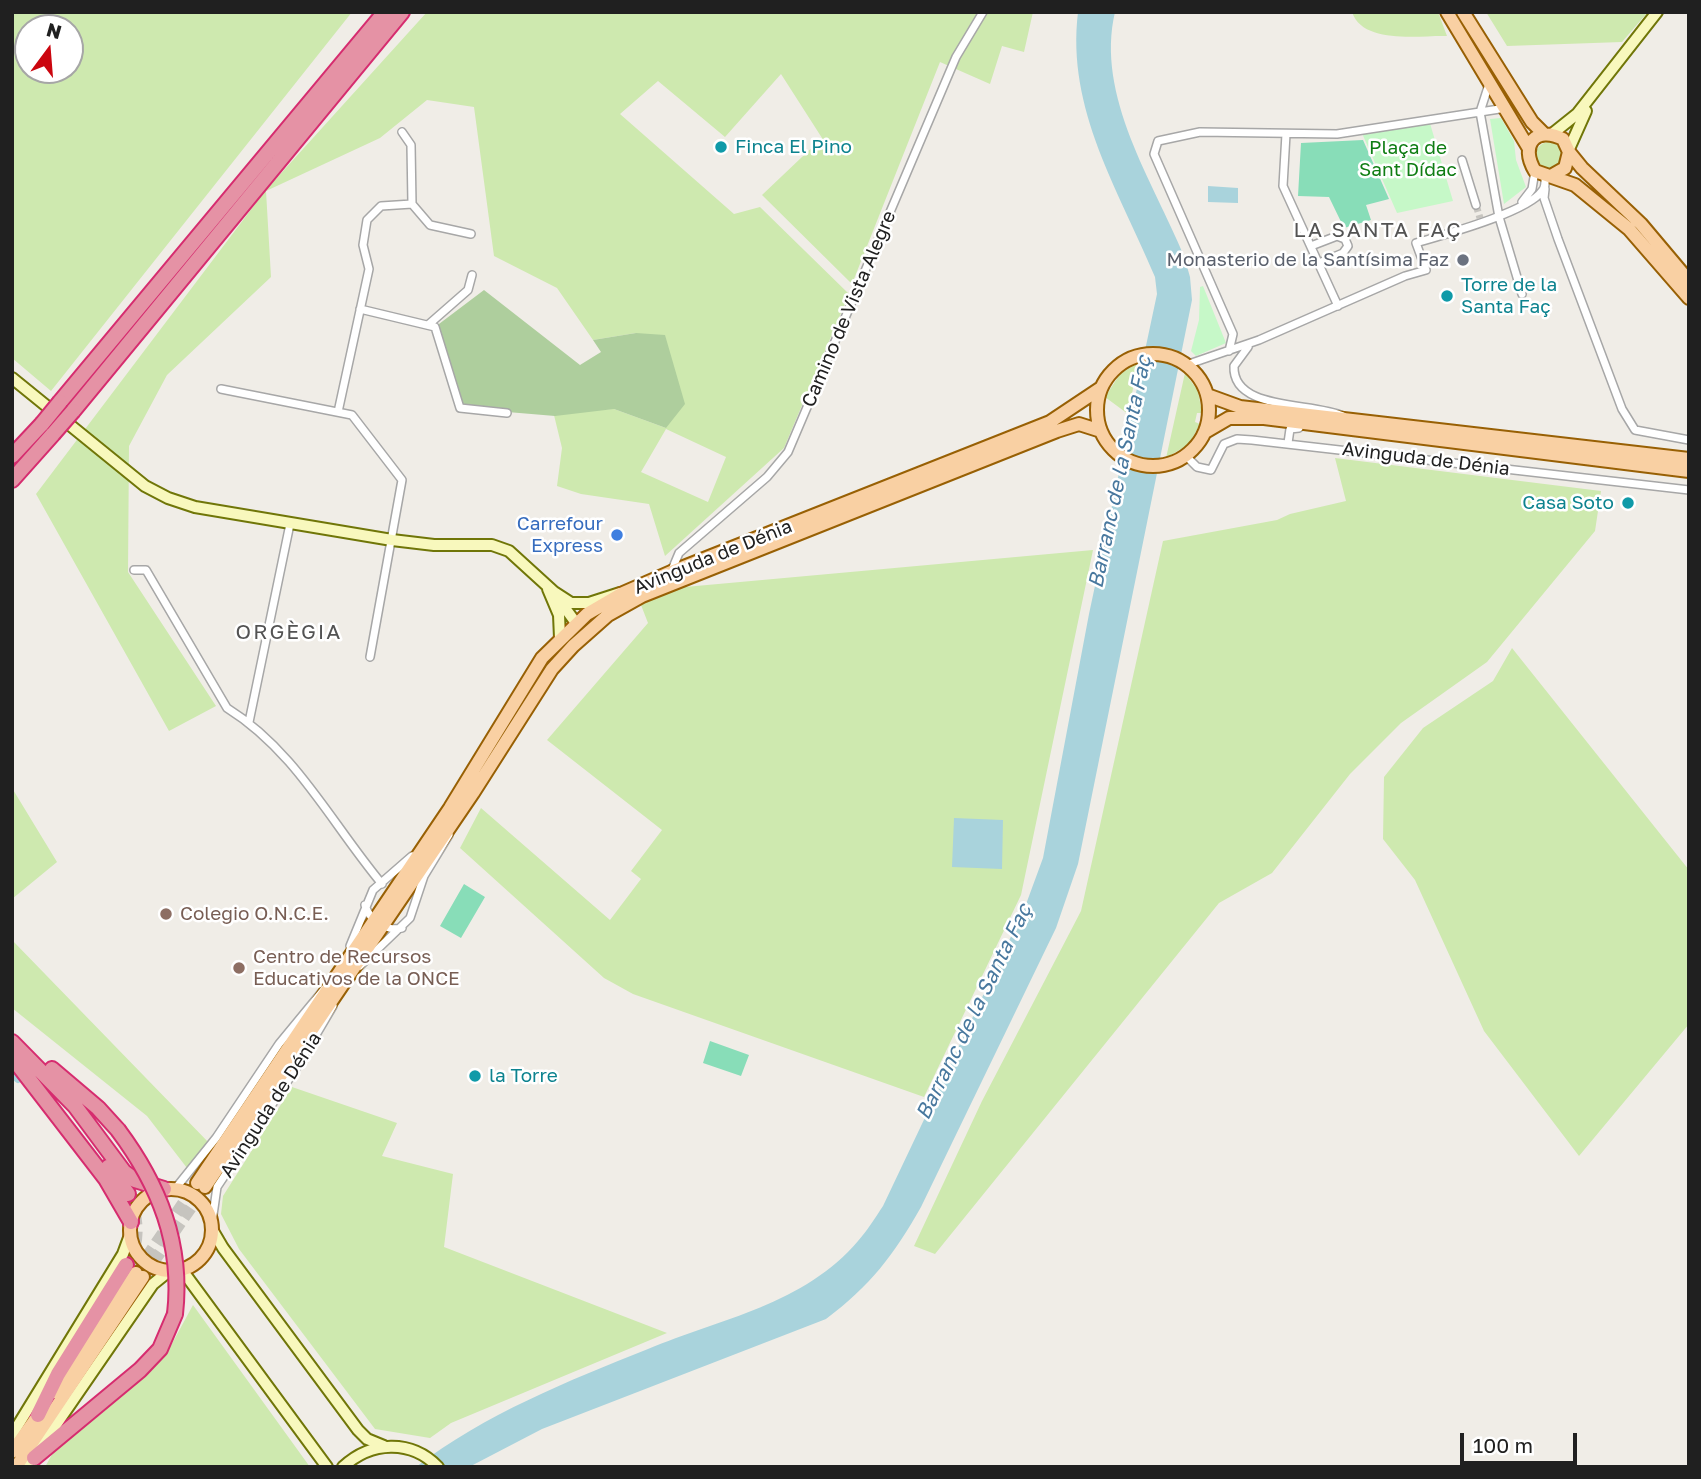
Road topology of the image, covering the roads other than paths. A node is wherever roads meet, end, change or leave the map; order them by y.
1 (385, 12) edge
2 (402, 12) edge
3 (983, 12) edge
4 (1447, 12) edge
5 (1463, 12) edge
6 (1657, 12) edge
7 (1490, 81) junction
8 (1598, 90) junction
9 (1507, 108) junction
10 (1480, 112) junction
11 (402, 132) dead end
12 (1286, 134) junction
13 (1548, 134) junction
14 (1528, 147) junction
15 (1569, 151) junction
16 (1462, 160) dead end
17 (1544, 178) junction
18 (412, 204) junction
19 (1521, 204) junction
20 (1476, 205) tunnel mouth
21 (1497, 218) junction
22 (471, 234) dead end
23 (1311, 246) junction
24 (1319, 264) junction
25 (472, 275) dead end
26 (1689, 281) edge
27 (1522, 294) dead end
28 (1689, 298) edge
29 (1338, 306) junction
30 (360, 309) junction
31 (428, 325) junction
32 (1233, 334) junction
33 (1255, 342) junction
34 (1229, 351) junction
35 (1185, 364) junction
36 (12, 378) edge
37 (1101, 388) junction
38 (221, 389) dead end
39 (1207, 395) junction
40 (66, 407) junction
41 (338, 412) junction
42 (507, 413) dead end
43 (1347, 417) junction
44 (1264, 418) junction
45 (1332, 425) junction
46 (1101, 432) junction
47 (1205, 432) junction
48 (1289, 433) junction
49 (1689, 440) edge
50 (1288, 443) junction
51 (12, 456) edge
52 (1186, 456) junction
53 (1689, 460) edge
54 (1689, 471) edge
55 (12, 480) edge
56 (1689, 490) edge
57 (290, 524) junction
58 (392, 540) junction
59 (134, 570) dead end
60 (671, 572) junction
61 (545, 583) junction
62 (554, 592) junction
63 (623, 593) junction
64 (576, 623) junction
65 (560, 638) junction
66 (370, 657) dead end
67 (536, 694) junction
68 (249, 722) junction
69 (450, 827) junction
70 (424, 847) junction
71 (382, 884) junction
72 (400, 891) junction
73 (365, 905) junction
74 (412, 913) junction
75 (379, 923) junction
76 (402, 928) junction
77 (339, 981) junction
78 (12, 1041) edge
79 (12, 1049) edge
80 (12, 1057) edge
81 (201, 1185) tunnel mouth
82 (169, 1189) junction
83 (128, 1194) tunnel mouth
84 (212, 1226) junction
85 (131, 1228) junction
86 (176, 1270) junction
87 (135, 1272) joint
88 (38, 1415) joint
89 (12, 1435) edge
90 (384, 1446) junction
91 (12, 1452) edge
92 (31, 1462) edge
93 (16, 1466) edge
94 (327, 1467) edge
95 (343, 1467) edge
96 (438, 1467) edge

1 - 40 highway
2 - 40 highway
3 - 60 street, Camino de Vista Alegre
4 - 7 main road
5 - 13 main road
6 - 8 main road
7 - 9 main road
7 - 10 street
8 - 13 main road
8 - 15 main road
9 - 10 street
9 - 14 main road
10 - 12 street
10 - 21 street
11 - 18 street
12 - 23 street
12 - 32 street
13 - 14 main road
13 - 15 main road
14 - 17 main road
15 - 17 main road
15 - 26 main road
16 - 20 street
17 - 19 street
17 - 19 street
17 - 28 main road
17 - 49 street
18 - 22 street
18 - 30 street
19 - 21 street
21 - 27 street
21 - 29 street
23 - 24 street
23 - 24 street
24 - 29 street
25 - 31 street
29 - 33 street
30 - 31 street
30 - 41 street
31 - 42 street
32 - 33 street
32 - 34 street
33 - 34 street
33 - 43 street
34 - 35 street
35 - 37 main road
35 - 39 main road
36 - 57 main road
37 - 46 main road
37 - 60 main road, Avinguda de Dénia
38 - 41 street
39 - 43 main road, Avinguda de Dénia
39 - 47 main road
40 - 51 highway, bridge
40 - 55 highway, bridge
41 - 58 street
43 - 53 main road, Avinguda de Dénia
44 - 45 main road, Avinguda de Dénia
44 - 47 main road, Avinguda de Dénia
44 - 48 street
45 - 48 street
45 - 54 main road, Avinguda de Dénia
46 - 52 main road
46 - 67 main road, Avinguda de Dénia
47 - 52 main road
48 - 50 street
50 - 52 street, Avinguda de Dénia
50 - 56 street, Avinguda de Dénia
57 - 58 main road
57 - 68 street
58 - 61 main road
58 - 66 street
59 - 68 street
60 - 63 main road, Avinguda de Dénia
61 - 62 main road
61 - 65 main road
62 - 63 main road
62 - 64 main road
63 - 64 main road, Avinguda de Dénia
64 - 65 main road, Avinguda de Dénia
64 - 67 main road
65 - 70 main road, Avinguda de Dénia
67 - 69 main road, Avinguda de Dénia
68 - 71 street
69 - 72 main road, Avinguda de Dénia
69 - 74 street, Avinguda de Dénia
70 - 71 street, Avinguda de Dénia
70 - 72 main road, Avinguda de Dénia
71 - 72 street
71 - 73 street, Avinguda de Dénia
72 - 74 street
72 - 75 main road, Avinguda de Dénia
73 - 75 street
73 - 77 street, Avinguda de Dénia
74 - 76 street, Avinguda de Dénia
75 - 76 street
75 - 77 main road, Avinguda de Dénia
76 - 77 street, Avinguda de Dénia
77 - 81 main road, Avinguda de Dénia
77 - 82 street, Avinguda de Dénia
77 - 84 street, Avinguda de Dénia
78 - 82 highway
78 - 92 highway, bridge
79 - 83 highway
80 - 85 highway
82 - 84 main road
82 - 85 main road
84 - 86 main road
84 - 90 main road
85 - 86 main road
85 - 89 main road
86 - 92 main road
86 - 94 main road
87 - 88 highway
87 - 93 main road
88 - 91 main road
90 - 95 main road
90 - 96 main road

